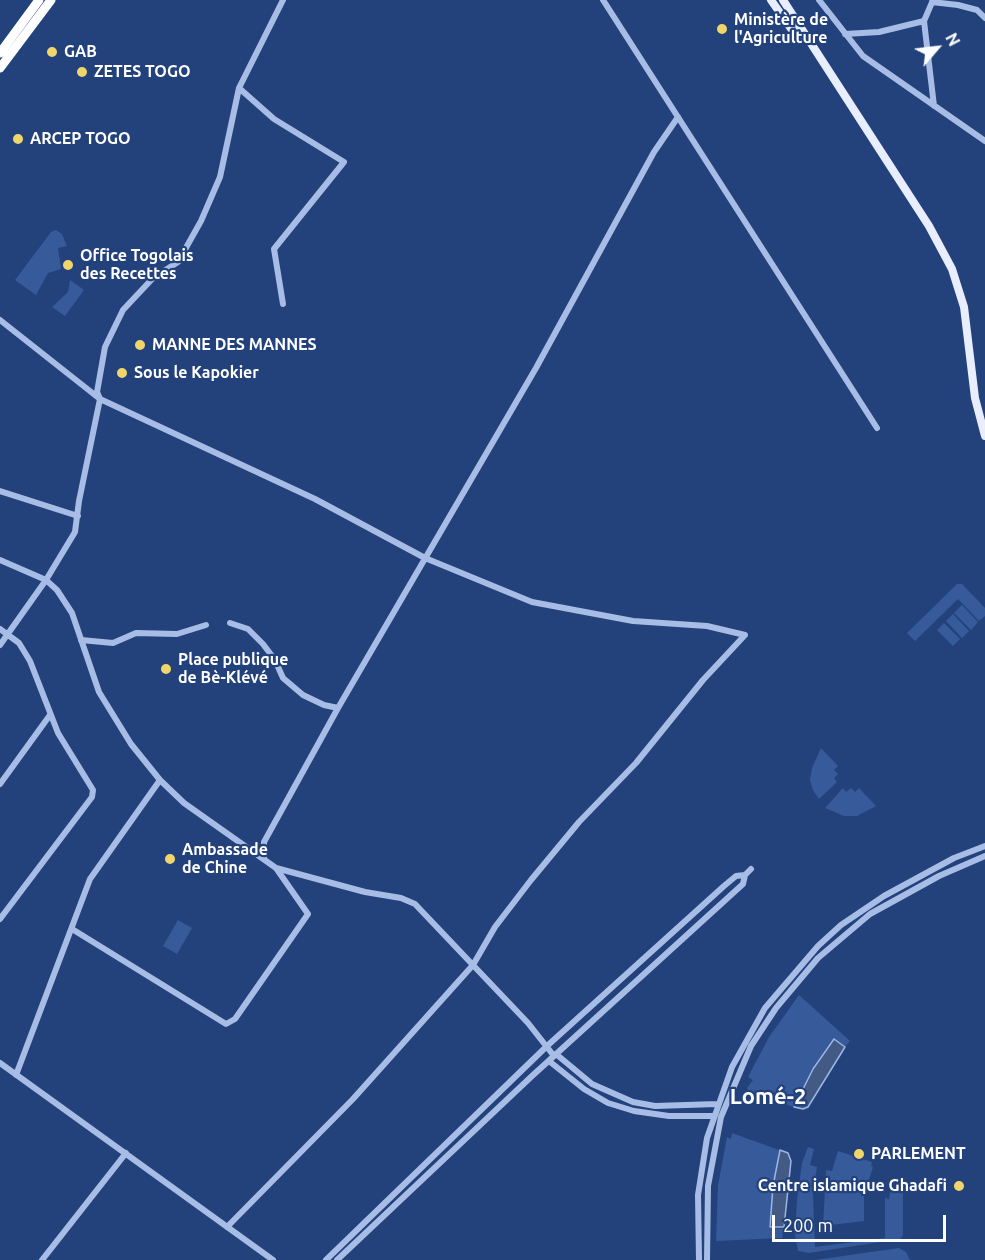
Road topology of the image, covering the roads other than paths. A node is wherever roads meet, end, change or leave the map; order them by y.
1 (39, 0) edge
2 (51, 0) edge
3 (284, 0) edge
4 (603, 0) edge
5 (771, 0) edge
6 (783, 0) edge
7 (819, 0) edge
8 (932, 1) edge
9 (985, 18) edge
10 (924, 21) junction
11 (845, 34) junction
12 (808, 38) junction
13 (0, 53) edge
14 (0, 68) edge
15 (239, 88) junction
16 (934, 106) junction
17 (678, 117) junction
18 (985, 141) edge
19 (283, 304) dead end
20 (0, 320) edge
21 (100, 399) junction
22 (877, 428) dead end
23 (985, 436) edge
24 (0, 491) edge
25 (78, 516) junction
26 (425, 558) junction
27 (0, 560) edge
28 (46, 580) junction
29 (230, 623) dead end
30 (206, 625) dead end
31 (0, 629) edge
32 (8, 634) junction
33 (81, 640) junction
34 (0, 645) edge
35 (338, 708) junction
36 (50, 715) junction
37 (160, 780) junction
38 (0, 784) edge
39 (985, 846) edge
40 (985, 856) edge
41 (264, 859) junction
42 (276, 868) junction
43 (751, 869) dead end
44 (745, 875) junction
45 (0, 919) edge
46 (72, 929) junction
47 (473, 965) junction
48 (547, 1046) junction
49 (553, 1057) junction
50 (0, 1063) edge
51 (16, 1075) junction
52 (717, 1104) junction
53 (713, 1116) junction
54 (126, 1153) junction
55 (422, 1165) junction
56 (429, 1172) junction
57 (227, 1227) junction
58 (42, 1260) edge
59 (273, 1260) edge
60 (326, 1260) edge
61 (337, 1260) edge
62 (699, 1260) edge
63 (707, 1260) edge

1 - 13 highway
2 - 14 highway
3 - 15 street
4 - 17 street
5 - 12 main road
6 - 12 main road
7 - 11 street
8 - 9 street
8 - 10 street
10 - 11 street
10 - 16 street
11 - 16 street
12 - 23 main road
15 - 19 street
15 - 21 street
16 - 18 street
17 - 22 street
17 - 26 street
20 - 21 street
21 - 25 street
21 - 26 street
24 - 25 street
25 - 28 street
26 - 35 street
26 - 47 street
27 - 28 street
28 - 32 street
28 - 33 street
29 - 35 street
30 - 33 street
31 - 32 street
32 - 34 street
32 - 36 street
33 - 37 street
35 - 41 street
36 - 38 street
36 - 45 street
37 - 41 street
37 - 46 street
39 - 52 street
40 - 63 street
41 - 42 street
42 - 46 street
42 - 47 street
43 - 44 street
44 - 48 street
44 - 49 street
46 - 51 street
47 - 48 street
47 - 57 street
48 - 49 street
48 - 55 street
49 - 52 street
49 - 53 street
49 - 56 street
50 - 51 street
51 - 54 street
52 - 53 street
53 - 62 street
54 - 57 street
54 - 58 street
55 - 56 street
55 - 60 street
56 - 61 street
57 - 59 street

